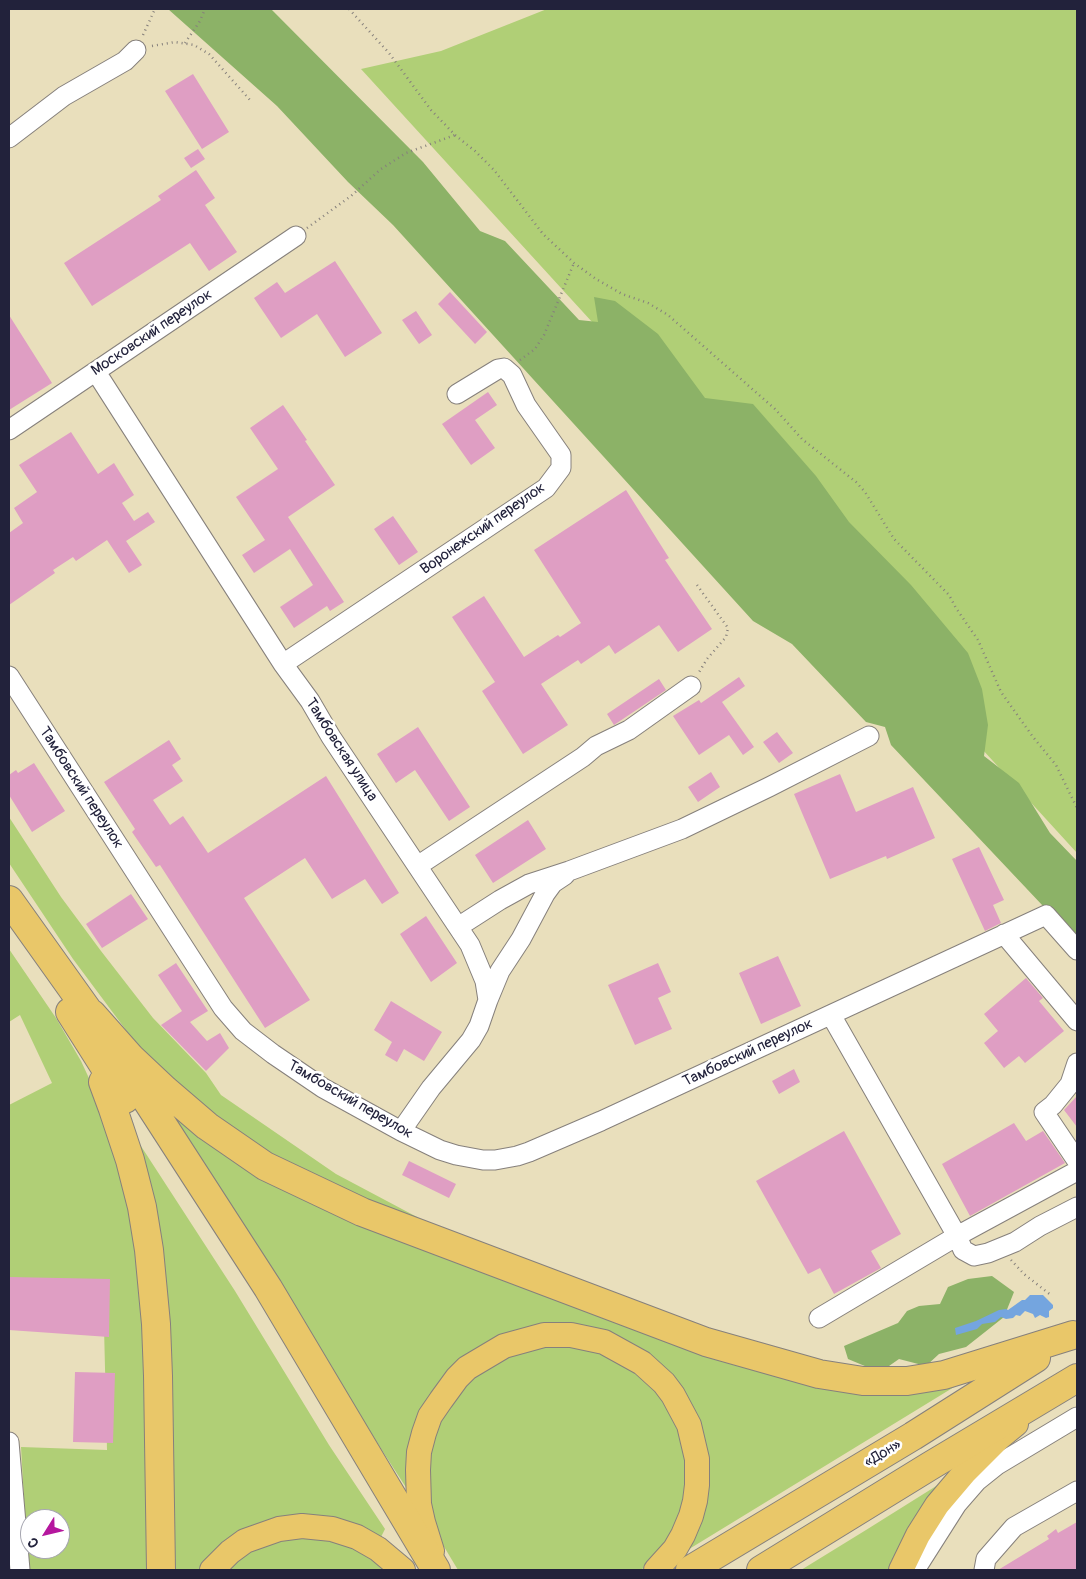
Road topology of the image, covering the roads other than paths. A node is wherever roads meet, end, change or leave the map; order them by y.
1 (136, 50) road end
2 (9, 138) edge
3 (296, 236) road end
4 (96, 372) junction
5 (457, 394) dead end
6 (9, 430) edge
7 (283, 664) junction
8 (9, 676) edge
9 (691, 686) road end
10 (870, 736) dead end
11 (418, 866) junction
12 (569, 871) junction
13 (9, 900) edge
14 (9, 908) edge
15 (458, 927) junction
16 (1004, 934) junction
17 (1077, 950) edge
18 (488, 1000) junction
19 (831, 1015) junction
20 (84, 1019) junction
21 (1076, 1021) edge
22 (1077, 1063) edge
23 (401, 1131) junction
24 (1077, 1161) edge
25 (1077, 1171) edge
26 (1077, 1207) edge
27 (957, 1236) junction
28 (819, 1318) dead end
29 (1075, 1334) edge
30 (1070, 1383) edge
31 (1077, 1417) edge
32 (9, 1442) edge
33 (1077, 1491) edge
34 (20, 1570) edge
35 (161, 1570) edge
36 (212, 1570) edge
37 (403, 1570) edge
38 (417, 1570) edge
39 (436, 1570) edge
40 (441, 1570) edge
41 (656, 1570) edge
42 (690, 1570) edge
43 (761, 1570) edge
44 (901, 1570) edge
45 (914, 1570) edge
46 (984, 1570) edge

1 - 2 street
3 - 4 street, Московский переулок
4 - 6 street, Московский переулок
4 - 7 street, Тамбовская улица
5 - 7 street, Воронежский переулок
7 - 11 street, Тамбовская улица
8 - 23 street, Тамбовский переулок
9 - 11 street
10 - 12 street
11 - 15 street, Тамбовская улица
12 - 15 street
12 - 18 street
13 - 20 highway
14 - 20 highway
15 - 18 street, Тамбовская улица
16 - 17 street, Тамбовский переулок
16 - 19 street, Тамбовский переулок
16 - 21 street
18 - 23 street
19 - 23 street, Тамбовский переулок
19 - 27 street
20 - 29 highway
20 - 35 highway
20 - 38 highway
20 - 39 highway
22 - 24 street
25 - 27 street
26 - 27 street
27 - 28 street
29 - 42 highway, «Дон»
30 - 43 highway
30 - 44 main road
31 - 45 street
32 - 34 street
33 - 46 street
36 - 37 main road
40 - 41 main road

